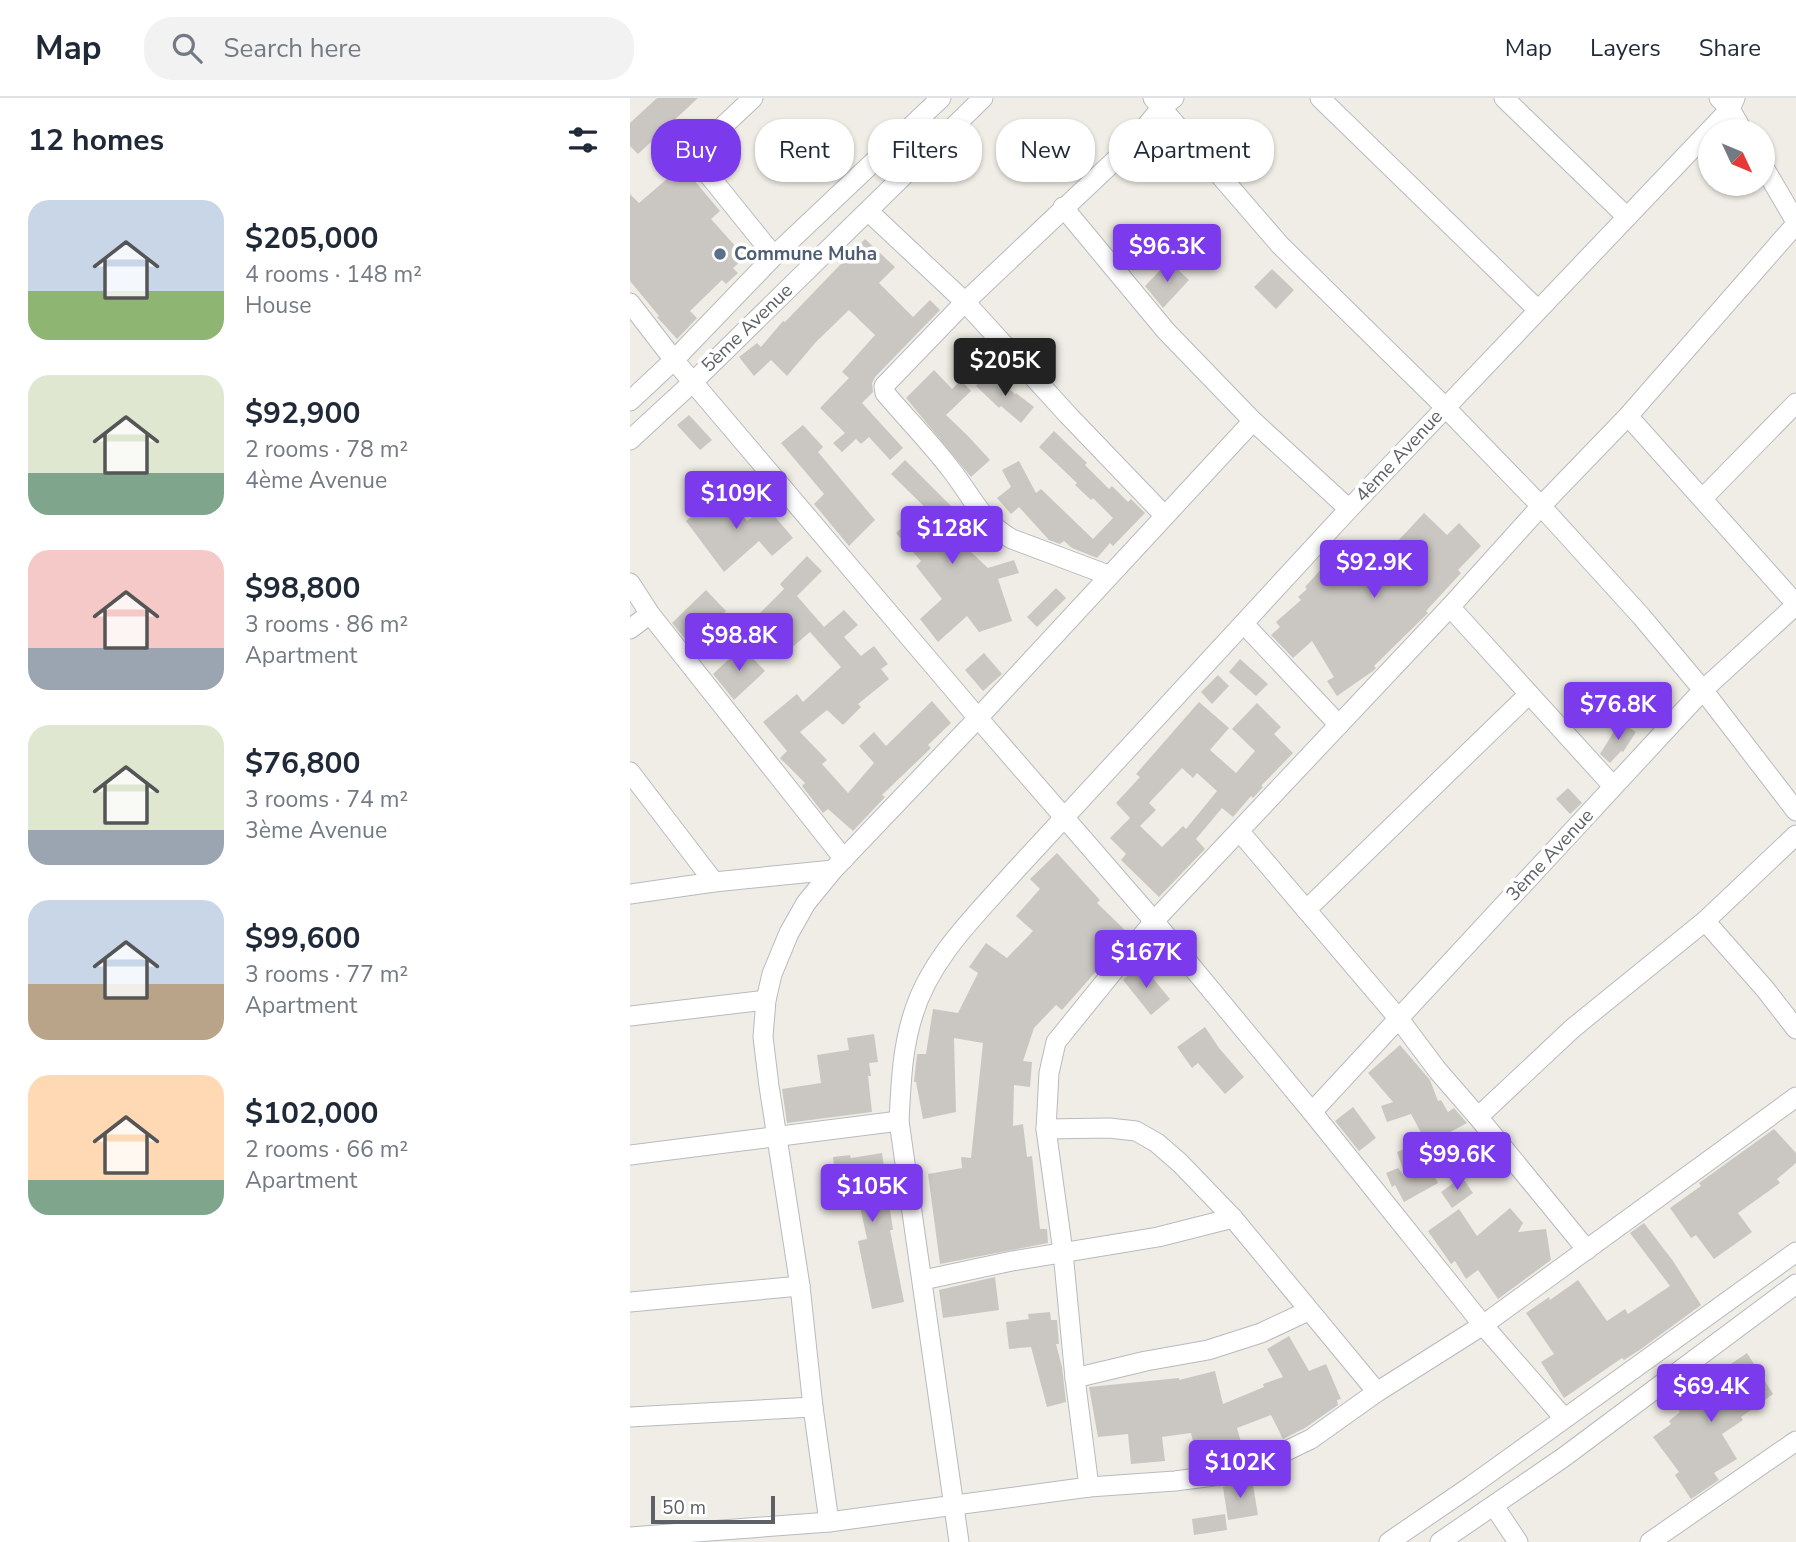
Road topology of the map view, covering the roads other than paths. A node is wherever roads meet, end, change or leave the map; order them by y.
1 (753, 98) edge
2 (941, 98) edge
3 (983, 98) edge
4 (1320, 98) edge
5 (1504, 98) edge
6 (1163, 101) edge
7 (1728, 102) edge
8 (1737, 119) edge
9 (1775, 187) edge
10 (1063, 207) junction
11 (868, 211) junction
12 (1627, 217) junction
13 (1796, 223) edge
14 (774, 256) junction
15 (965, 302) junction
16 (630, 303) edge
17 (1538, 310) junction
18 (674, 360) junction
19 (694, 381) junction
20 (630, 401) edge
21 (1796, 403) edge
22 (1445, 407) junction
23 (1628, 416) junction
24 (1253, 421) junction
25 (630, 440) edge
26 (1703, 498) junction
27 (1541, 506) junction
28 (1349, 509) junction
29 (1165, 516) junction
30 (1108, 575) junction
31 (630, 583) edge
32 (1796, 605) edge
33 (1450, 607) junction
34 (650, 614) junction
35 (1244, 624) junction
36 (630, 629) edge
37 (1703, 690) junction
38 (1529, 694) junction
39 (978, 718) junction
40 (1339, 725) junction
41 (630, 772) edge
42 (1613, 786) junction
43 (1796, 811) edge
44 (1065, 817) junction
45 (1240, 832) junction
46 (1796, 835) edge
47 (839, 864) junction
48 (714, 882) junction
49 (630, 894) edge
50 (1306, 910) junction
51 (1704, 920) junction
52 (1154, 921) junction
53 (766, 1000) junction
54 (630, 1016) edge
55 (1399, 1019) junction
56 (1796, 1029) edge
57 (1796, 1097) edge
58 (1312, 1112) junction
59 (1478, 1117) junction
60 (899, 1121) junction
61 (1046, 1129) junction
62 (777, 1137) junction
63 (630, 1154) edge
64 (1233, 1218) junction
65 (1587, 1250) junction
66 (1063, 1252) junction
67 (1796, 1252) edge
68 (923, 1280) junction
69 (1796, 1284) edge
70 (800, 1286) junction
71 (630, 1302) edge
72 (1308, 1311) junction
73 (1483, 1325) junction
74 (1075, 1378) junction
75 (1377, 1392) junction
76 (813, 1407) junction
77 (630, 1417) edge
78 (1564, 1418) junction
79 (1796, 1441) edge
80 (1089, 1487) junction
81 (954, 1506) junction
82 (1493, 1506) junction
83 (829, 1522) junction
84 (630, 1537) edge
85 (959, 1542) edge
86 (1389, 1542) edge
87 (1440, 1542) edge
88 (1518, 1542) edge
89 (1650, 1542) edge

1 - 14 street
2 - 14 street, 5ème Avenue
3 - 11 street, 5ème Avenue
4 - 17 street
5 - 12 street
6 - 10 street
6 - 22 street
7 - 8 street
7 - 12 street, 4ème Avenue
9 - 13 street
10 - 15 street
10 - 24 street
11 - 15 street
11 - 19 street, 5ème Avenue
12 - 17 street, 4ème Avenue
13 - 23 street
14 - 18 street, 5ème Avenue
15 - 29 street
15 - 30 street
16 - 18 street
17 - 22 street, 4ème Avenue
18 - 19 street
18 - 20 street, 5ème Avenue
19 - 25 street, 5ème Avenue
19 - 39 street
21 - 26 street
22 - 27 street
22 - 28 street, 4ème Avenue
23 - 26 street
23 - 27 street
24 - 28 street
24 - 29 street
26 - 32 street
27 - 33 street
27 - 37 street
28 - 35 street, 4ème Avenue
29 - 30 street
30 - 39 street
31 - 34 street
32 - 37 street, 3ème Avenue
33 - 38 street
33 - 40 street
34 - 36 street
34 - 47 street
35 - 40 street
35 - 44 street, 4ème Avenue
37 - 42 street, 3ème Avenue
37 - 43 street
38 - 42 street
38 - 50 street
39 - 44 street
39 - 47 street
40 - 45 street
41 - 48 street
42 - 55 street, 3ème Avenue
44 - 52 street
44 - 60 street, 4ème Avenue
45 - 50 street
45 - 52 street
46 - 51 street
47 - 48 street
47 - 53 street
48 - 49 street
50 - 55 street
51 - 56 street
51 - 59 street
52 - 58 street
52 - 61 street
53 - 54 street
53 - 62 street
55 - 58 street, 3ème Avenue
55 - 59 street
57 - 65 street
58 - 73 street
59 - 65 street
60 - 62 street
60 - 68 street, 4ème Avenue
61 - 64 street
61 - 66 street
62 - 63 street
62 - 70 street
64 - 66 street
64 - 72 street
65 - 73 street
66 - 68 street
66 - 74 street
67 - 78 street
68 - 81 street, 4ème Avenue
69 - 82 street
70 - 71 street
70 - 76 street
72 - 74 street
72 - 75 street
73 - 75 street
73 - 78 street
74 - 80 street
75 - 80 street
76 - 77 street
76 - 83 street
78 - 86 street
79 - 89 street
80 - 81 street
81 - 83 street
81 - 85 street, 4ème Avenue
82 - 87 street
82 - 88 street
83 - 84 street

